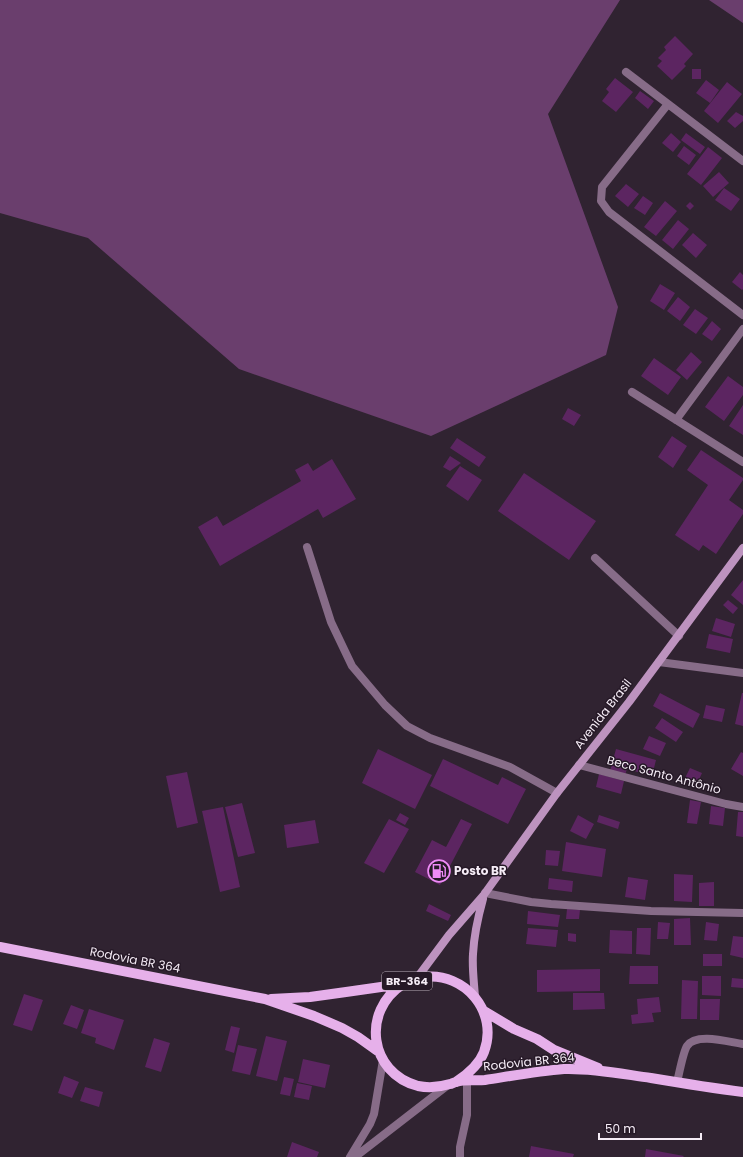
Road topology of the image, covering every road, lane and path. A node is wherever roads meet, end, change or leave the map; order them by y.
1 (626, 72) dead end
2 (668, 104) junction
3 (743, 161) edge
4 (743, 315) edge
5 (743, 329) edge
6 (632, 392) dead end
7 (676, 420) junction
8 (743, 462) edge
9 (307, 547) dead end
10 (743, 548) edge
11 (596, 558) dead end
12 (679, 636) junction
13 (659, 662) junction
14 (743, 673) edge
15 (579, 765) junction
16 (557, 794) junction
17 (743, 807) edge
18 (484, 894) junction
19 (743, 913) edge
20 (0, 947) edge
21 (417, 978) junction
22 (403, 983) junction
23 (475, 997) junction
24 (265, 999) junction
25 (484, 1011) junction
26 (743, 1044) edge
27 (381, 1056) junction
28 (604, 1071) junction
29 (467, 1081) junction
30 (677, 1082) junction
31 (452, 1083) junction
32 (743, 1092) edge
33 (350, 1157) edge
34 (355, 1157) edge
35 (460, 1157) edge

1 - 2 street
2 - 3 street
2 - 4 street
5 - 7 street
6 - 7 street
7 - 8 street
9 - 16 street
10 - 12 street, Avenida Brasil
11 - 12 street
12 - 13 street, Avenida Brasil
13 - 14 street
13 - 15 street, Avenida Brasil
15 - 16 street, Avenida Brasil
15 - 17 street, Beco Santo Antônio
16 - 18 street, Avenida Brasil
18 - 19 street
18 - 21 street, Avenida Brasil
18 - 23 street, Avenida Brasil
20 - 24 main road, Rodovia BR 364 / BR-364
21 - 22 main road, Rodovia BR 364 / BR-364
21 - 23 main road, Rodovia BR 364 / BR-364
22 - 24 main road, Rodovia BR 364 / BR-364
22 - 27 main road, Rodovia BR 364 / BR-364
23 - 25 main road, Rodovia BR 364 / BR-364
24 - 27 main road, Rodovia BR 364 / BR-364
25 - 28 main road, Rodovia BR 364 / BR-364
25 - 31 main road, Rodovia BR 364 / BR-364
26 - 30 street
27 - 31 main road, Rodovia BR 364 / BR-364
27 - 33 street
28 - 29 main road, Rodovia BR 364 / BR-364
28 - 30 main road, Rodovia BR 364 / BR-364
29 - 31 main road, Rodovia BR 364 / BR-364
29 - 35 street
30 - 32 main road, Rodovia BR 364 / BR-364
31 - 34 street

